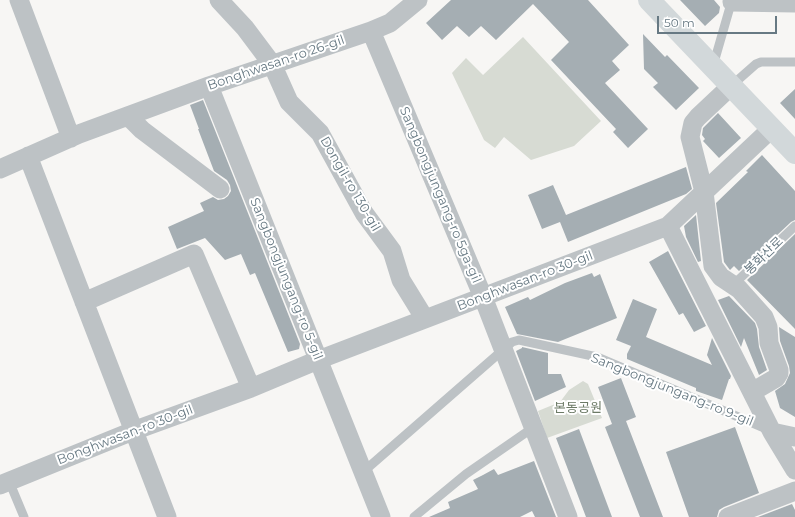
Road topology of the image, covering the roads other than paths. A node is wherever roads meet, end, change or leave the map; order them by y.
1 (19, 0) edge
2 (219, 0) edge
3 (418, 0) edge
4 (651, 1) edge
5 (732, 1) edge
6 (795, 3) edge
7 (371, 31) junction
8 (795, 62) edge
9 (272, 64) junction
10 (712, 67) junction
11 (209, 86) junction
12 (731, 86) junction
13 (128, 116) junction
14 (771, 129) junction
15 (71, 138) junction
16 (795, 153) edge
17 (28, 156) junction
18 (0, 169) edge
19 (220, 189) dead end
20 (704, 192) junction
21 (668, 226) junction
22 (795, 226) edge
23 (733, 285) junction
24 (484, 296) junction
25 (84, 302) junction
26 (424, 319) junction
27 (504, 350) junction
28 (318, 360) junction
29 (251, 388) junction
30 (752, 392) junction
31 (534, 427) junction
32 (133, 431) junction
33 (772, 432) junction
34 (795, 437) edge
35 (795, 470) edge
36 (363, 472) junction
37 (4, 483) edge
38 (795, 491) edge
39 (24, 517) edge
40 (167, 517) edge
41 (381, 517) edge
42 (414, 517) edge
43 (568, 517) edge
44 (728, 517) edge

1 - 15 street
2 - 9 street, Dongil-ro 130-gil
3 - 7 street, Bonghwasan-ro 26-gil
4 - 10 main road
5 - 6 street
5 - 10 lane
7 - 9 street, Bonghwasan-ro 26-gil
7 - 24 street, Sangbongjungang-ro 5ga-gil
8 - 12 lane
9 - 11 street, Bonghwasan-ro 26-gil
9 - 26 street, Dongil-ro 130-gil
10 - 12 main road
11 - 13 street, Bonghwasan-ro 26-gil
11 - 28 street, Sangbongjungang-ro 5-gil
12 - 14 main road
12 - 20 street
13 - 15 street, Bonghwasan-ro 26-gil
13 - 19 street
14 - 16 main road
14 - 20 street, Bonghwasan-ro 30-gil
15 - 17 street, Bonghwasan-ro 26-gil
17 - 18 street, Bonghwasan-ro 26-gil
17 - 25 street
20 - 21 street, Bonghwasan-ro 30-gil
20 - 23 street
21 - 24 street, Bonghwasan-ro 30-gil
21 - 30 street, Sangbongjungang-ro 9-gil
22 - 23 lane, 봉화산로
23 - 30 street
24 - 26 street, Bonghwasan-ro 30-gil
24 - 27 street, Sangbongjungang-ro 5ga-gil
25 - 29 street
25 - 32 street
26 - 28 street, Bonghwasan-ro 30-gil
27 - 31 street, Sangbongjungang-ro 5ga-gil
27 - 33 lane, Sangbongjungang-ro 9-gil
27 - 36 lane
28 - 29 street, Bonghwasan-ro 30-gil
28 - 36 street, Sangbongjungang-ro 5-gil
29 - 32 street, Bonghwasan-ro 30-gil
30 - 33 street, Sangbongjungang-ro 9-gil
31 - 42 lane
31 - 43 street, Sangbongjungang-ro 5ga-gil
32 - 37 street, Bonghwasan-ro 30-gil
32 - 40 street
33 - 34 street, Sangbongjungang-ro 9-gil
33 - 35 street, Sangbongjungang-ro 9-gil
36 - 41 street, Sangbongjungang-ro 5-gil
37 - 39 lane
38 - 44 street

